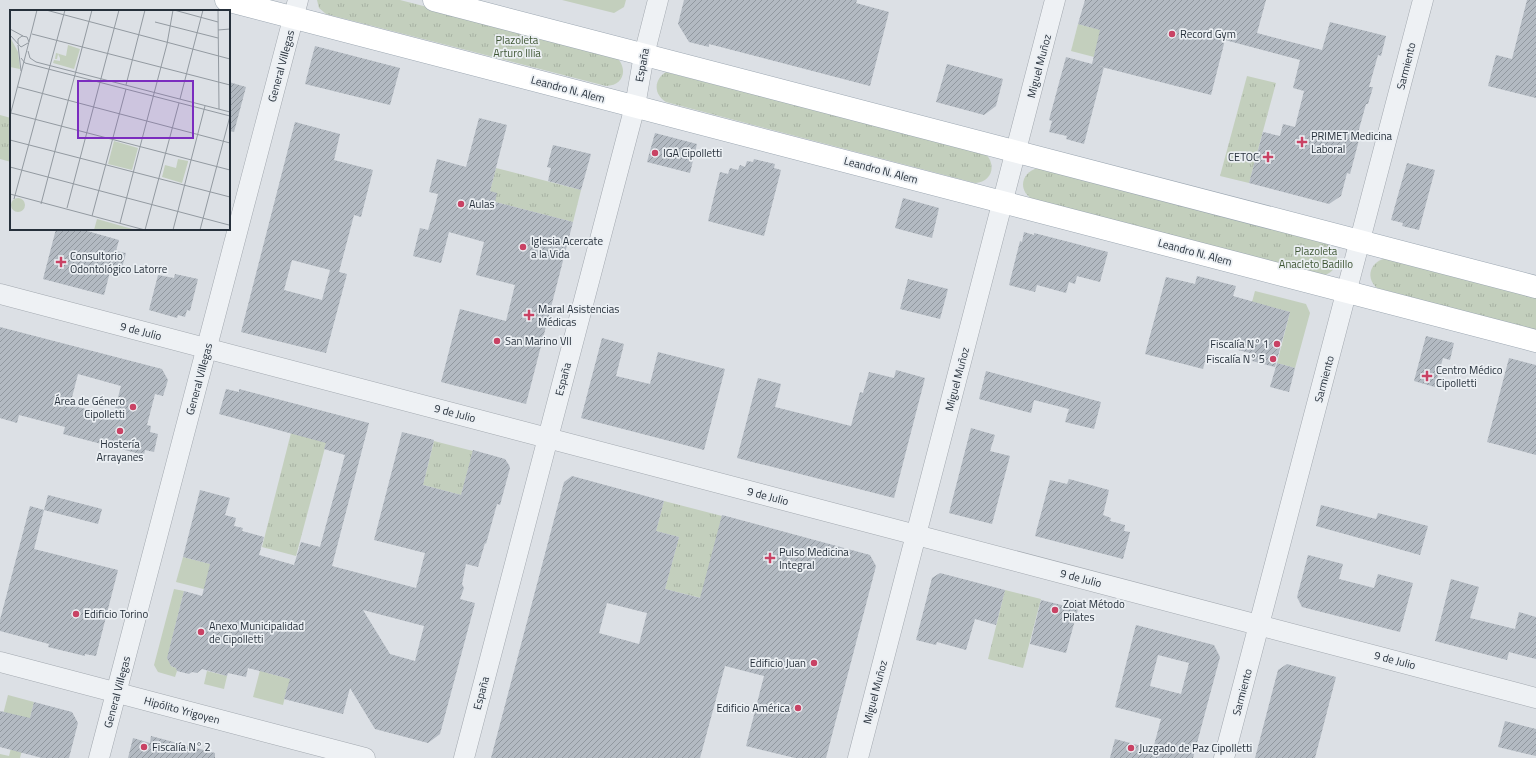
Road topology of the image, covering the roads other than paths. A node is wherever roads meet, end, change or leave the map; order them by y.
1 (226, 0) edge
2 (434, 0) edge
3 (658, 0) edge
4 (1056, 0) edge
5 (1423, 0) edge
6 (296, 9) edge
7 (644, 55) junction
8 (635, 106) junction
9 (1016, 152) junction
10 (1003, 202) junction
11 (1361, 242) junction
12 (1536, 287) edge
13 (1347, 292) junction
14 (0, 294) edge
15 (1536, 341) edge
16 (207, 348) junction
17 (548, 438) junction
18 (916, 534) junction
19 (1259, 625) junction
20 (0, 662) edge
21 (117, 693) junction
22 (1536, 698) edge
23 (99, 758) edge
24 (364, 758) edge
25 (464, 758) edge
26 (858, 758) edge
27 (1224, 758) edge

1 - 6 main road, Leandro N. Alem
2 - 7 main road
3 - 7 street, España
4 - 9 street, Miguel Muñoz
5 - 11 street, Sarmiento
6 - 8 main road, Leandro N. Alem
6 - 16 street, General Villegas
7 - 8 street, España
7 - 9 main road
8 - 10 main road, Leandro N. Alem
8 - 17 street, España
9 - 10 street, Miguel Muñoz
9 - 11 main road
10 - 13 main road, Leandro N. Alem
10 - 18 street, Miguel Muñoz
11 - 12 main road
11 - 13 street, Sarmiento
13 - 15 main road, Leandro N. Alem
13 - 19 street, Sarmiento
14 - 16 street, 9 de Julio
16 - 17 street, 9 de Julio
16 - 21 street, General Villegas
17 - 18 street, 9 de Julio
17 - 25 street, España
18 - 19 street, 9 de Julio
18 - 26 street, Miguel Muñoz
19 - 22 street, 9 de Julio
19 - 27 street, Sarmiento
20 - 21 street, Hipólito Yrigoyen
21 - 23 street, General Villegas
21 - 24 street, Hipólito Yrigoyen

